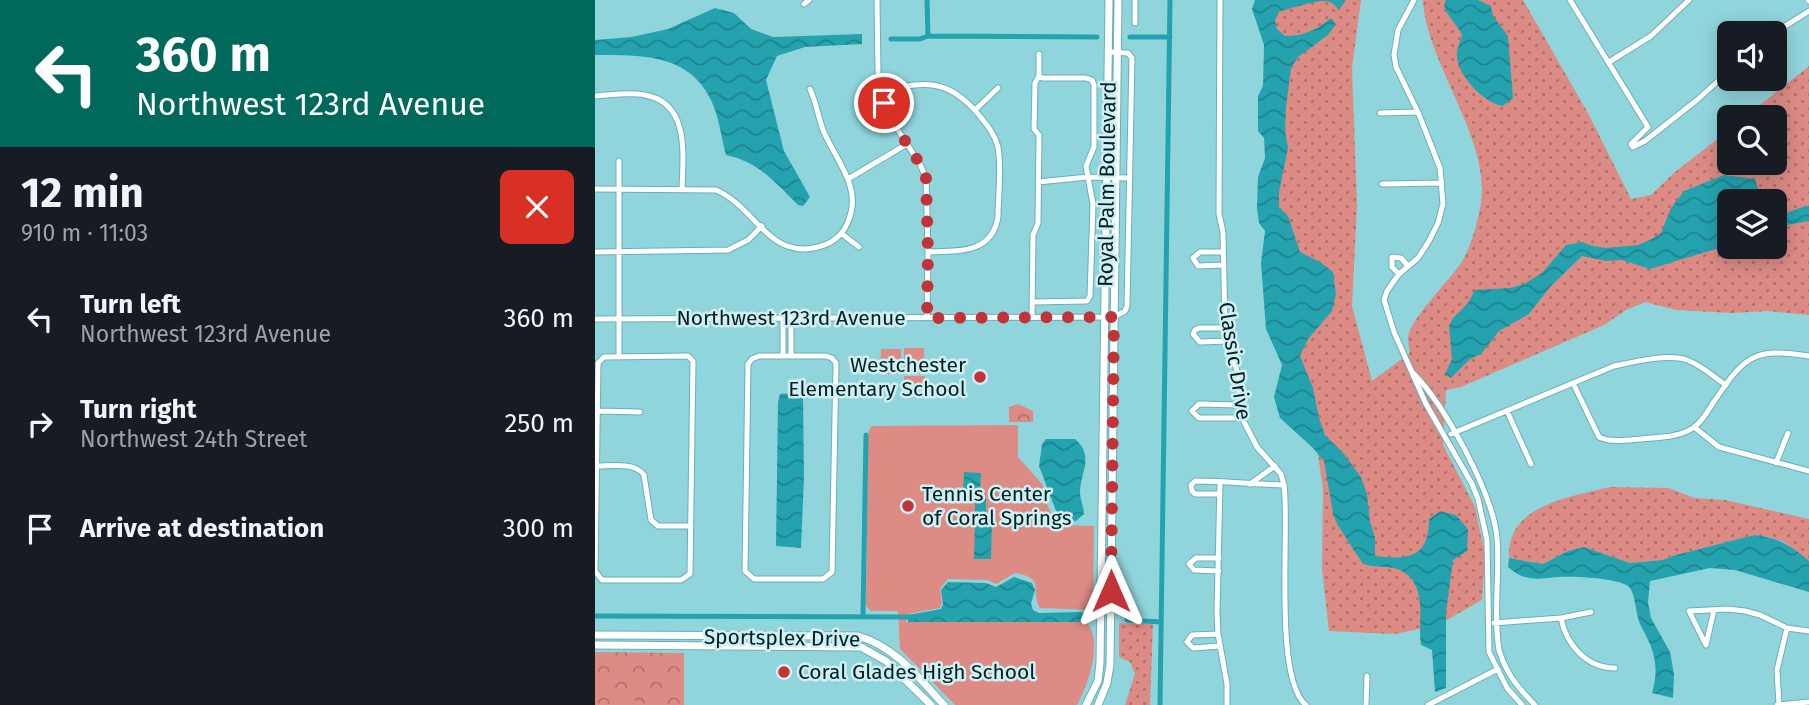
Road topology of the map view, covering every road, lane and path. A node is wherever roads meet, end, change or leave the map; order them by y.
1 (877, 0) edge
2 (1109, 0) edge
3 (1118, 0) edge
4 (1135, 0) edge
5 (1220, 0) edge
6 (1414, 0) edge
7 (1570, 0) edge
8 (1689, 0) edge
9 (1809, 11) edge
10 (1135, 23) dead end
11 (1787, 25) edge
12 (1109, 52) junction
13 (1118, 52) junction
14 (1039, 54) dead end
15 (1609, 62) junction
16 (1038, 76) junction
17 (1717, 82) edge
18 (998, 88) dead end
19 (810, 89) dead end
20 (880, 91) junction
21 (595, 96) edge
22 (975, 110) junction
23 (1418, 112) junction
24 (1380, 113) dead end
25 (907, 144) junction
26 (619, 161) dead end
27 (1088, 177) junction
28 (1107, 178) junction
29 (1116, 178) junction
30 (1130, 178) junction
31 (849, 179) junction
32 (1038, 182) junction
33 (1442, 183) junction
34 (1382, 184) dead end
35 (682, 188) junction
36 (595, 189) edge
37 (619, 189) junction
38 (762, 226) junction
39 (842, 234) junction
40 (859, 247) dead end
41 (595, 252) edge
42 (619, 252) junction
43 (928, 252) junction
44 (1223, 252) junction
45 (1223, 265) junction
46 (1408, 266) junction
47 (1399, 274) junction
48 (1032, 302) junction
49 (1031, 317) junction
50 (1109, 317) junction
51 (619, 318) junction
52 (783, 318) junction
53 (791, 318) junction
54 (927, 318) junction
55 (595, 319) edge
56 (1225, 328) junction
57 (1228, 341) junction
58 (783, 355) junction
59 (791, 355) junction
60 (619, 356) junction
61 (1809, 356) edge
62 (1412, 371) junction
63 (1573, 383) junction
64 (1726, 384) junction
65 (1239, 405) junction
66 (598, 411) junction
67 (1507, 411) junction
68 (640, 412) dead end
69 (1242, 418) junction
70 (1695, 427) junction
71 (1454, 433) junction
72 (1789, 433) dead end
73 (1445, 438) junction
74 (1776, 463) junction
75 (1531, 464) dead end
76 (597, 466) junction
77 (1275, 466) junction
78 (1809, 471) edge
79 (1220, 484) junction
80 (1250, 484) junction
81 (1284, 485) junction
82 (1219, 494) junction
83 (691, 526) junction
84 (1219, 558) junction
85 (1219, 571) junction
86 (1714, 610) junction
87 (1591, 612) dead end
88 (1561, 618) junction
89 (1497, 622) junction
90 (1487, 623) junction
91 (1787, 628) junction
92 (1809, 631) edge
93 (1218, 634) junction
94 (595, 635) edge
95 (595, 645) edge
96 (1220, 646) junction
97 (1504, 666) junction
98 (1615, 668) dead end
99 (1496, 670) junction
100 (1367, 676) dead end
101 (1809, 702) edge
102 (1304, 703) edge
103 (931, 705) edge
104 (944, 705) edge
105 (1086, 705) edge
106 (1098, 705) edge
107 (1227, 705) edge
108 (1295, 705) edge
109 (1366, 705) edge
110 (1428, 705) edge
111 (1523, 705) edge
112 (1535, 705) edge
113 (1778, 705) edge

1 - 20 street
2 - 12 street, Royal Palm Boulevard
3 - 13 street, Royal Palm Boulevard
4 - 10 street
5 - 44 street, Classic Drive
6 - 23 street
7 - 15 street
8 - 15 street
9 - 11 street
12 - 13 street
12 - 28 street, Royal Palm Boulevard
13 - 29 street, Royal Palm Boulevard
13 - 30 street
14 - 16 street
15 - 17 street
16 - 27 street
16 - 32 street
18 - 22 street
19 - 31 street
20 - 22 street
20 - 25 street
21 - 35 street
22 - 43 street
23 - 24 street
23 - 33 street
25 - 31 street
25 - 43 street
26 - 37 street
27 - 28 street
27 - 32 street
27 - 48 street
28 - 29 street
28 - 50 street, Royal Palm Boulevard
29 - 30 street
29 - 50 street, Royal Palm Boulevard
30 - 50 street
31 - 39 street
32 - 48 street
33 - 34 street
33 - 46 street
35 - 37 street
35 - 38 street
36 - 37 street
37 - 42 street
38 - 39 street
38 - 42 street
39 - 40 street
41 - 42 street
42 - 51 street
43 - 54 street
44 - 45 street, Classic Drive
44 - 45 street
45 - 56 street, Classic Drive
46 - 47 street
46 - 47 street
47 - 62 street
48 - 49 street
49 - 50 street, Northwest 123rd Avenue
49 - 54 street, Northwest 123rd Avenue
50 - 105 street, Royal Palm Boulevard
50 - 106 street, Royal Palm Boulevard
51 - 52 street, Northwest 123rd Avenue
51 - 55 street, Northwest 123rd Avenue
51 - 60 street
52 - 53 street, Northwest 123rd Avenue
52 - 58 street
53 - 54 street, Northwest 123rd Avenue
53 - 59 street
56 - 57 street, Classic Drive
56 - 57 street
57 - 65 street, Classic Drive
58 - 59 street
58 - 59 street
60 - 66 street
60 - 83 street
61 - 64 street
62 - 71 street
62 - 73 street
63 - 64 street
63 - 67 street
63 - 70 street
64 - 70 street
65 - 69 street, Classic Drive
65 - 69 street
66 - 68 street
66 - 76 street
67 - 71 street
67 - 75 street
69 - 77 street, Classic Drive
70 - 74 street
71 - 73 street
71 - 89 street
72 - 74 street
73 - 90 street
74 - 78 street
76 - 83 street
76 - 83 street
77 - 80 street
77 - 81 street, Classic Drive
79 - 80 street
79 - 82 street
79 - 82 street
80 - 81 street
81 - 102 street, Classic Drive
82 - 84 street
84 - 85 street
84 - 85 street
85 - 93 street
86 - 86 street
86 - 91 street
87 - 88 street
88 - 89 street
88 - 98 street
89 - 90 street
89 - 97 street
90 - 99 street
91 - 92 street
91 - 113 street
93 - 96 street
93 - 96 street
94 - 104 street, Sportsplex Drive
95 - 103 street, Sportsplex Drive
96 - 107 street
97 - 99 street
97 - 112 street
99 - 110 street
99 - 111 street
100 - 109 street
101 - 113 street
102 - 108 street

